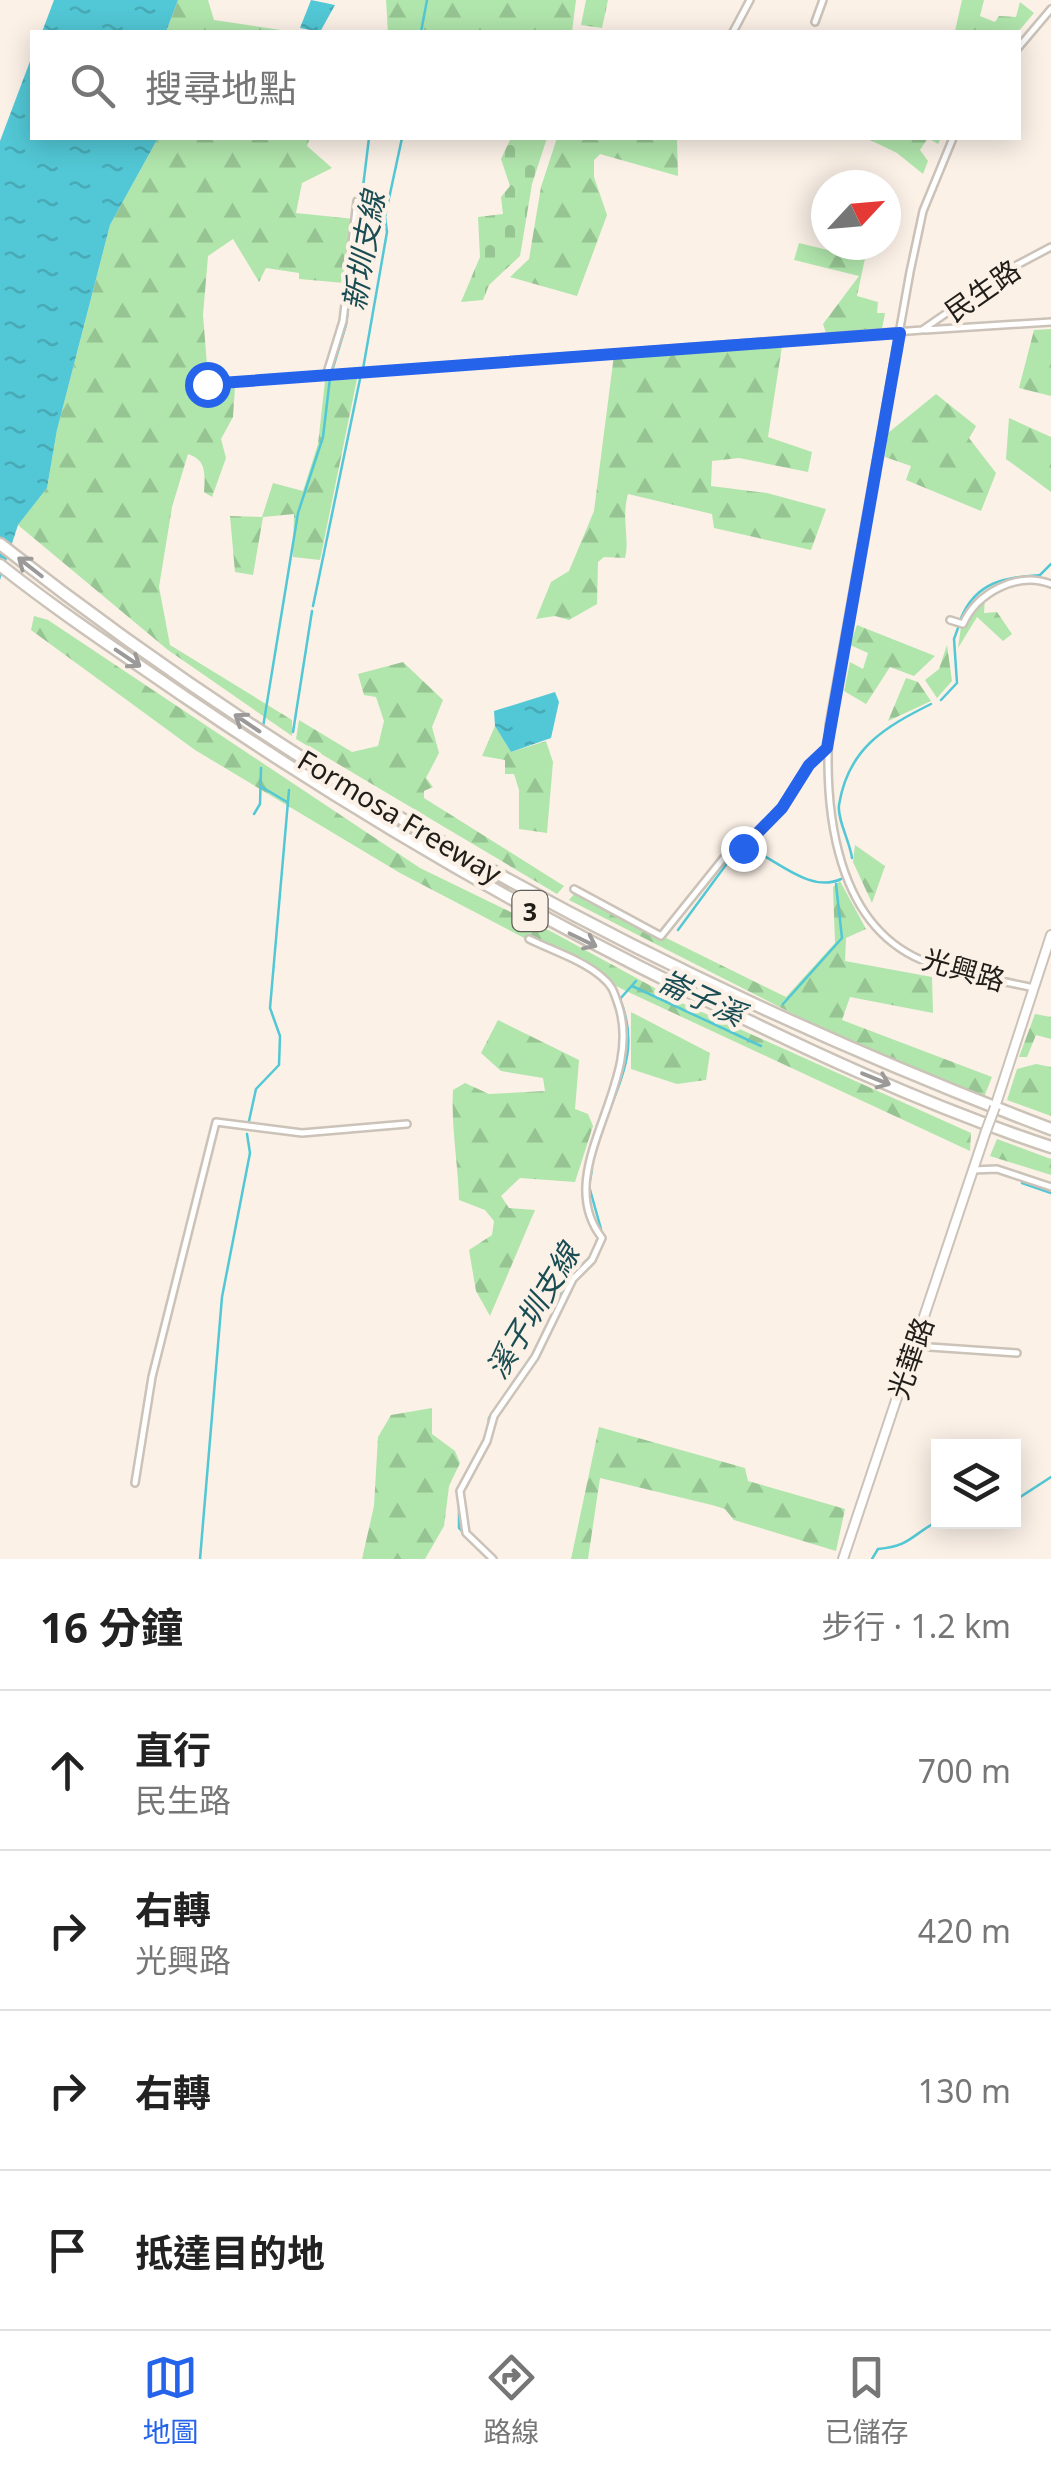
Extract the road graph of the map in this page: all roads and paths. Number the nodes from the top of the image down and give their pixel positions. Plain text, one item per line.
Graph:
1 (750, 0) edge
2 (823, 0) edge
3 (1051, 9) edge
4 (815, 22) dead end
5 (734, 30) edge
6 (1021, 44) edge
7 (952, 140) edge
8 (357, 201) dead end
9 (1051, 247) edge
10 (1051, 322) edge
11 (922, 330) junction
12 (900, 333) junction
13 (326, 376) junction
14 (198, 390) dead end
15 (0, 544) edge
16 (0, 565) edge
17 (1051, 584) edge
18 (950, 620) dead end
19 (827, 748) junction
20 (574, 889) dead end
21 (1051, 935) edge
22 (528, 939) dead end
23 (1036, 988) junction
24 (407, 1124) dead end
25 (1051, 1129) edge
26 (1051, 1147) edge
27 (973, 1170) junction
28 (1051, 1186) edge
29 (914, 1346) junction
30 (1017, 1353) dead end
31 (136, 1483) dead end
32 (493, 1559) edge
33 (842, 1559) edge

1 - 5 street
2 - 4 street
3 - 6 street
7 - 12 street, 光興路
8 - 13 street
9 - 11 street, 民生路
10 - 11 street
11 - 12 street, 民生路
12 - 13 street, 民生路
12 - 19 street, 光興路
13 - 14 street, 民生路
25 -> 15 highway, Formosa Freeway / 3
16 -> 26 highway, Formosa Freeway / 3
17 - 18 street
19 - 20 street
19 - 23 street, 光興路
21 - 23 street
22 - 32 street
23 - 27 street, 光華路, bridge
24 - 31 street
27 - 28 street
27 - 29 street, 光華路
29 - 30 street
29 - 33 street, 光華路

